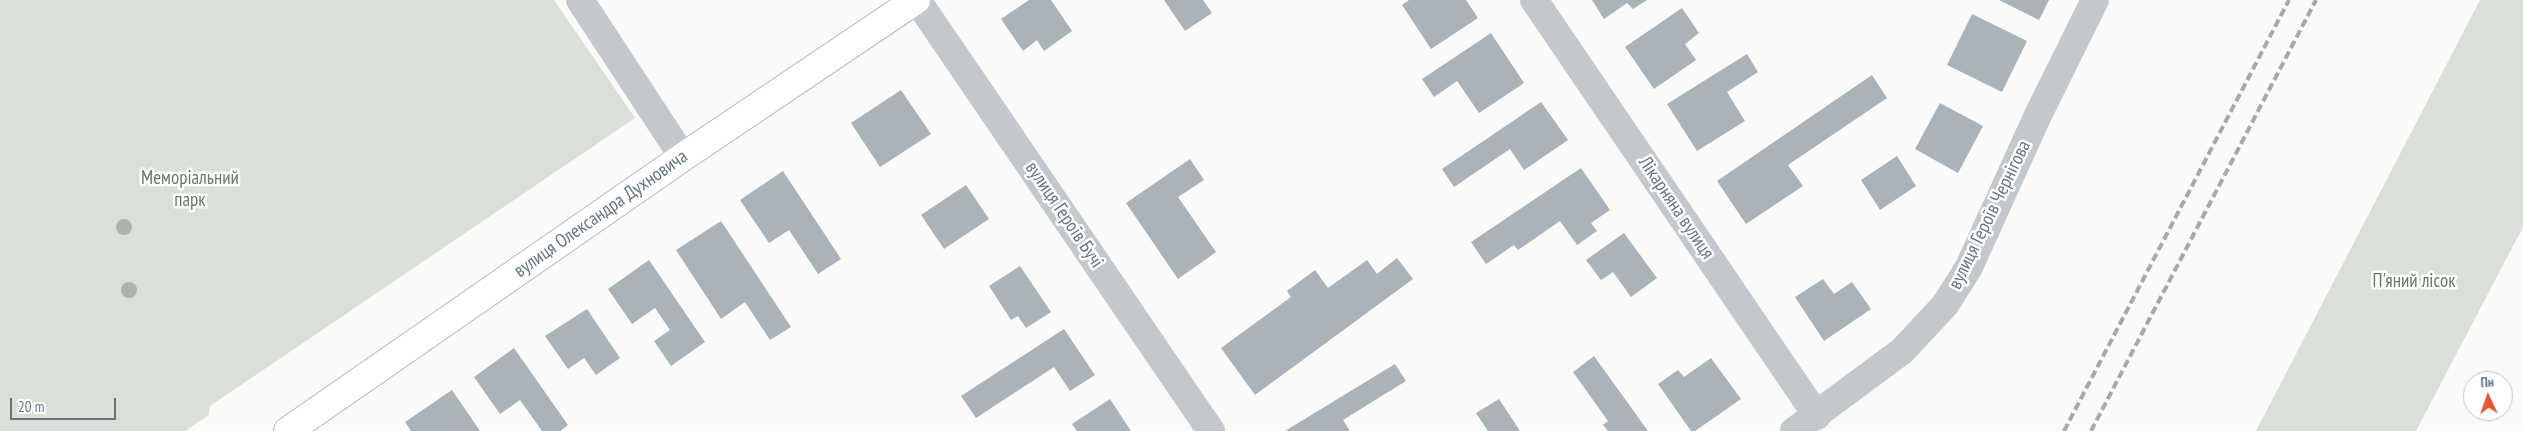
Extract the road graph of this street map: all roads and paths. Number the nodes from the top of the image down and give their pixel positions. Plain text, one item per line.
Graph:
1 (580, 0) edge
2 (916, 0) edge
3 (1534, 0) edge
4 (2095, 0) edge
5 (682, 157) junction
6 (1817, 416) junction
7 (288, 431) edge
8 (1210, 431) edge
9 (1794, 431) edge

1 - 5 street
2 - 5 main road, вулиця Олександра Духновича
2 - 8 street, вулиця Героїв Бучі
3 - 6 street, Лікарняна вулиця
4 - 6 street, вулиця Героїв Чернігова
5 - 7 main road, вулиця Олександра Духновича
6 - 9 street, вулиця Героїв Чернігова

